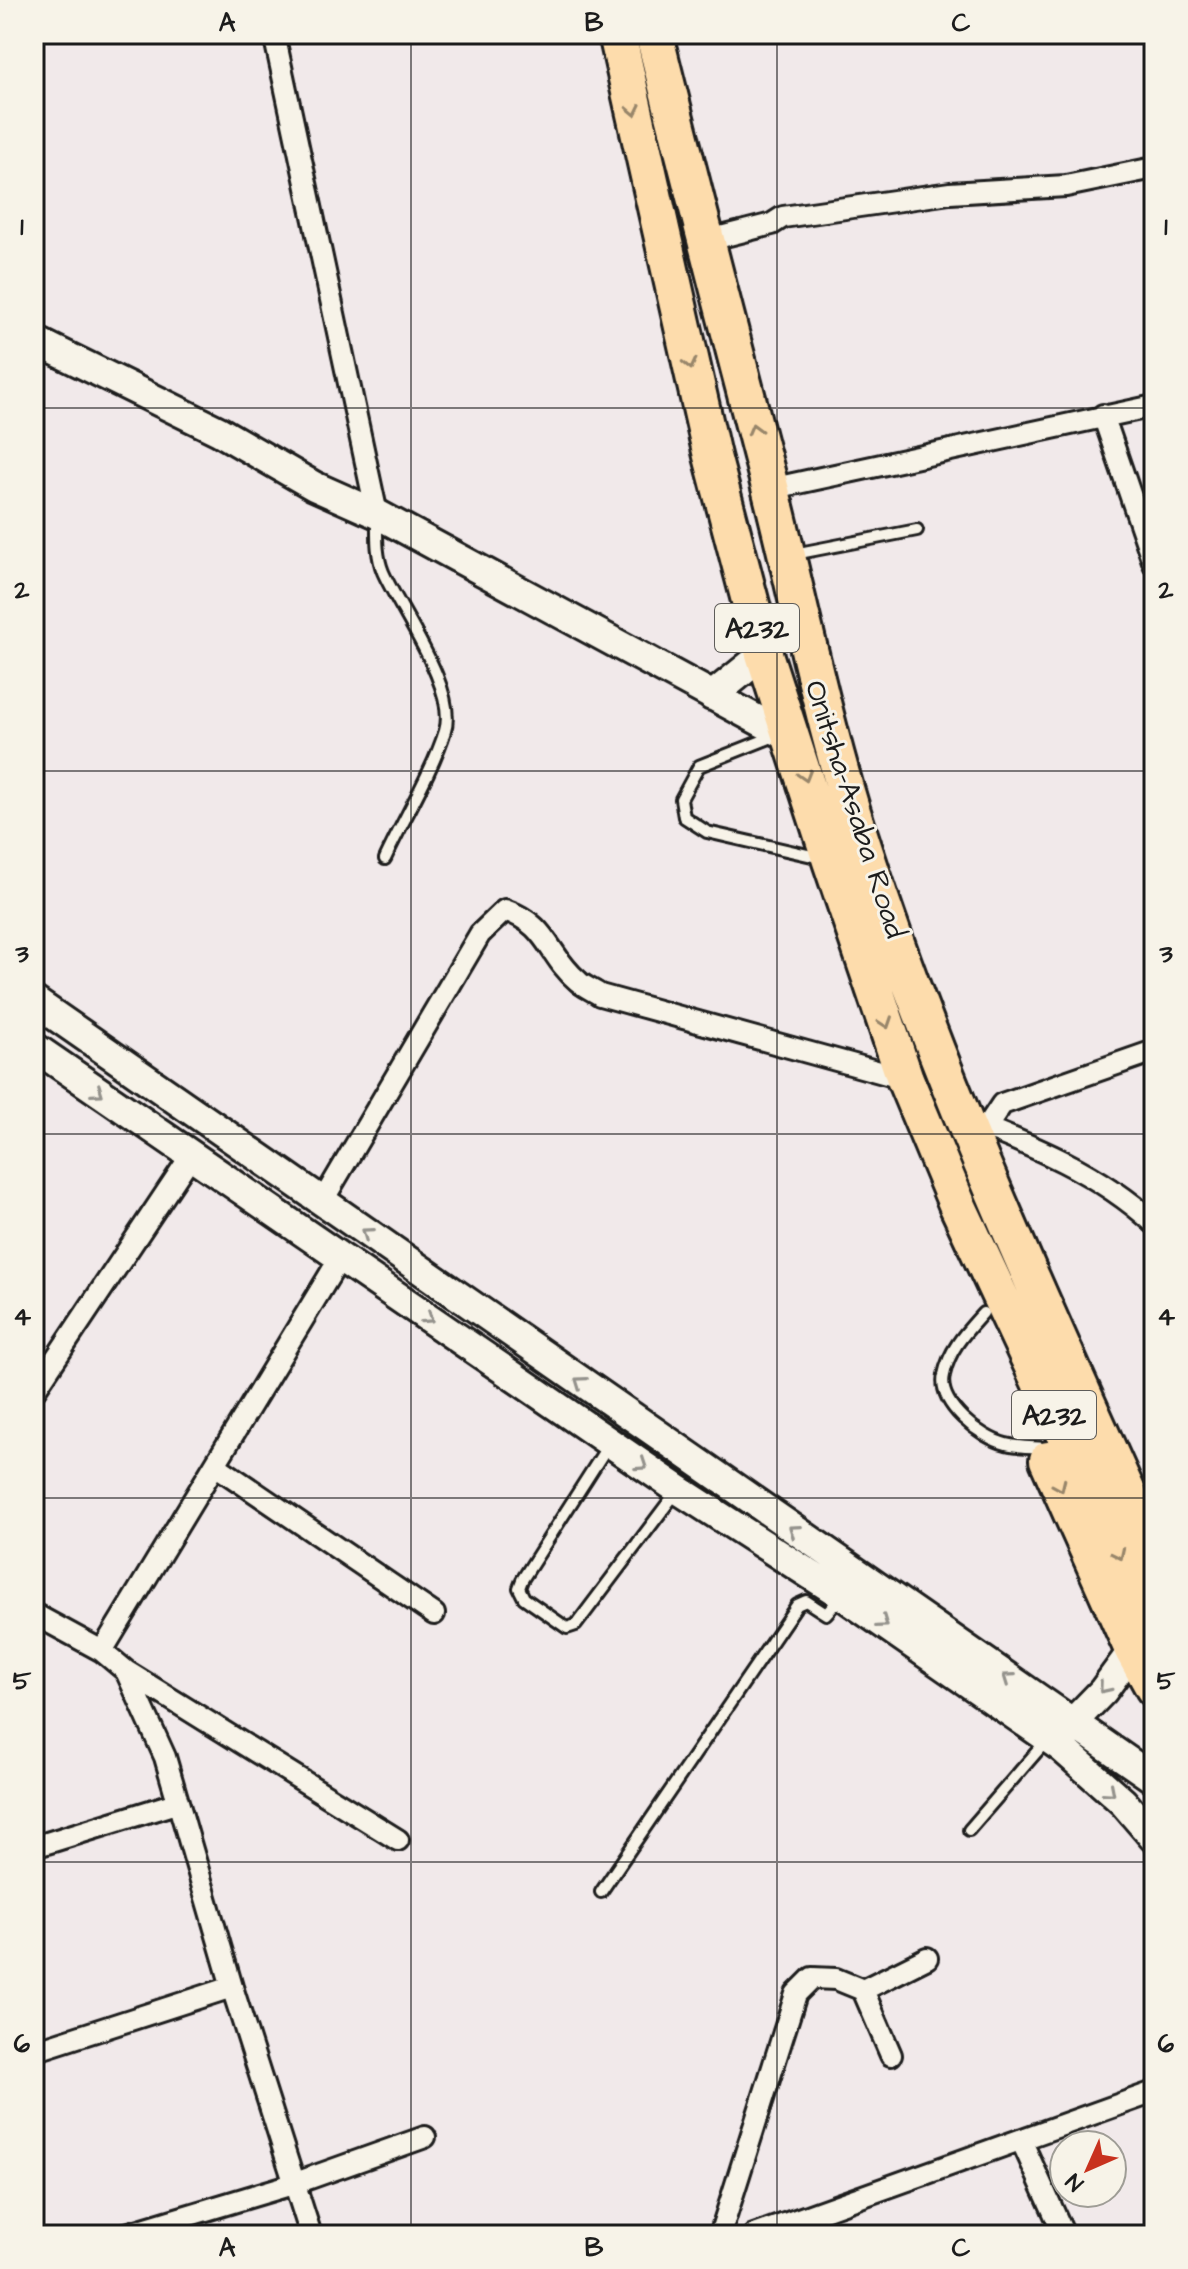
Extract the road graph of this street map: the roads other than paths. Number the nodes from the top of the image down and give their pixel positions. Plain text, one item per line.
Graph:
1 (274, 34) edge
2 (617, 34) edge
3 (654, 34) edge
4 (1154, 168) edge
5 (705, 241) junction
6 (718, 295) junction
7 (678, 311) junction
8 (34, 340) edge
9 (1154, 406) edge
10 (1103, 415) junction
11 (770, 489) junction
12 (377, 514) junction
13 (917, 530) dead end
14 (786, 556) junction
15 (1154, 564) edge
16 (764, 654) junction
17 (712, 696) junction
18 (788, 736) junction
19 (385, 859) dead end
20 (831, 861) junction
21 (34, 1001) edge
22 (34, 1047) edge
23 (1154, 1051) edge
24 (905, 1079) junction
25 (974, 1122) junction
26 (190, 1157) junction
27 (984, 1171) junction
28 (322, 1202) junction
29 (957, 1204) junction
30 (1154, 1223) edge
31 (340, 1258) junction
32 (983, 1313) junction
33 (41, 1367) edge
34 (34, 1391) edge
35 (610, 1443) junction
36 (1043, 1448) junction
37 (215, 1465) junction
38 (679, 1490) junction
39 (1154, 1492) edge
40 (1154, 1552) edge
41 (842, 1595) junction
42 (34, 1614) edge
43 (434, 1614) dead end
44 (1144, 1638) edge
45 (102, 1651) junction
46 (126, 1671) junction
47 (1154, 1688) edge
48 (1072, 1723) junction
49 (1048, 1739) junction
50 (1154, 1779) edge
51 (176, 1803) junction
52 (969, 1830) dead end
53 (1154, 1838) edge
54 (398, 1840) dead end
55 (34, 1847) edge
56 (601, 1892) dead end
57 (927, 1958) dead end
58 (232, 1987) junction
59 (863, 1990) junction
60 (34, 2051) edge
61 (891, 2055) dead end
62 (1154, 2092) edge
63 (425, 2137) dead end
64 (1022, 2142) junction
65 (293, 2184) junction
66 (123, 2235) edge
67 (311, 2235) edge
68 (720, 2235) edge
69 (754, 2235) edge
70 (1064, 2235) edge

1 - 12 street
2 -> 7 highway, A232
3 - 5 highway, Onitsha-Asaba Road / A232
4 - 5 street
5 - 6 highway, Onitsha-Asaba Road / A232
6 - 7 highway
11 -> 6 highway, Onitsha-Asaba Road / A232
7 -> 16 highway, A232
8 - 12 main road
9 - 10 street
10 - 11 street
10 - 15 street
11 - 14 highway, Onitsha-Asaba Road / A232
12 - 17 main road
12 - 19 lane
13 - 14 lane
14 - 25 highway, Onitsha-Asaba Road / A232
16 - 17 main road
16 - 18 highway, A232
17 - 18 main road
18 -> 20 highway, A232
18 - 20 lane
20 -> 24 highway, A232
21 - 28 main road
22 -> 26 main road
23 - 25 street
24 - 28 street
24 - 29 highway, A232
25 - 27 highway, Onitsha-Asaba Road / A232
25 - 30 street
26 - 31 main road
26 - 33 street
27 - 39 highway
27 - 40 highway, Onitsha-Asaba Road / A232
48 -> 28 main road
29 - 32 highway
29 -> 44 highway, A232
31 -> 35 main road
31 - 37 street
32 - 36 highway
32 - 36 lane
33 - 34 street
35 -> 38 main road
35 - 38 lane
36 -> 44 highway
37 - 43 street
37 - 45 street
38 - 41 main road
41 -> 49 main road
41 - 56 lane
42 - 45 street
44 - 47 highway
44 -> 48 main road
45 - 46 street
46 - 51 street
46 - 54 street
48 - 50 main road
49 - 52 lane
49 -> 53 main road
51 - 55 street
51 - 58 street
57 - 59 street
58 - 60 street
58 - 65 street
59 - 61 street
59 - 68 street
62 - 64 street
63 - 65 street
64 - 69 street
64 - 70 street
65 - 66 street
65 - 67 street

